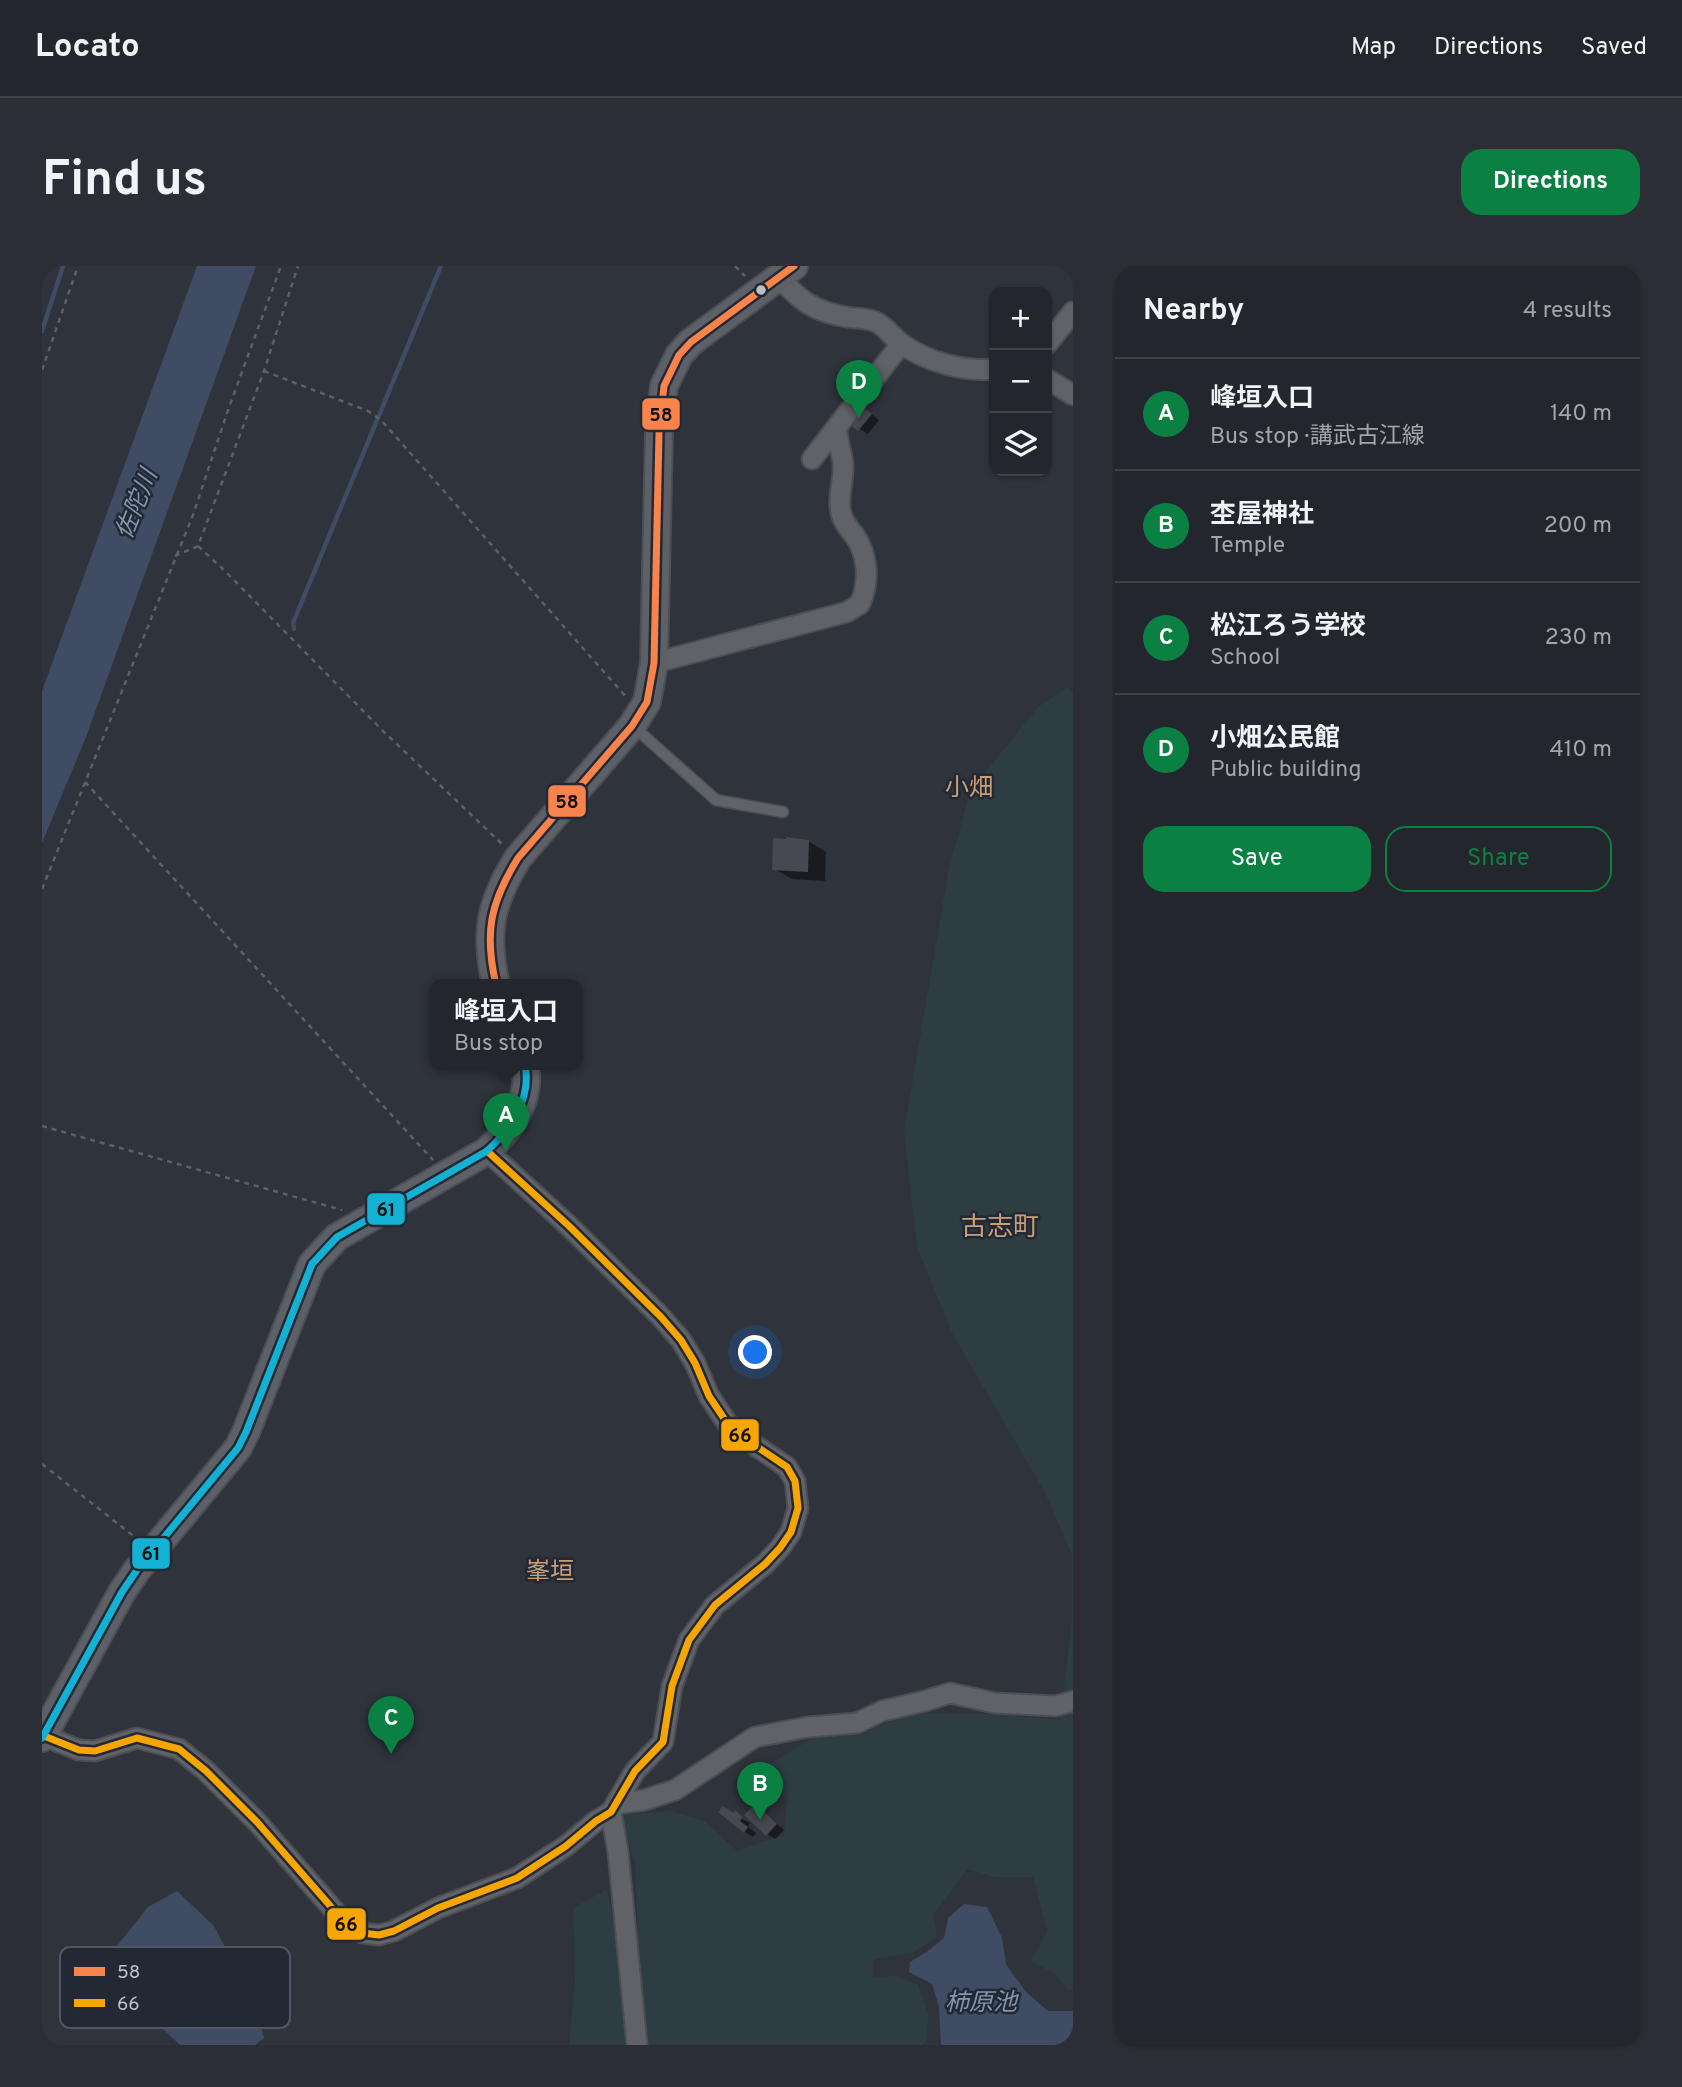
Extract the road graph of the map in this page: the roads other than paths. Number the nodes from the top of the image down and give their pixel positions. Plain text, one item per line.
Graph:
1 (787, 272) edge
2 (1073, 312) edge
3 (1052, 338) edge
4 (901, 344) junction
5 (989, 369) edge
6 (1052, 382) edge
7 (1073, 395) edge
8 (837, 427) junction
9 (812, 458) dead end
10 (654, 663) junction
11 (637, 720) junction
12 (783, 812) dead end
13 (495, 979) edge
14 (525, 1070) edge
15 (487, 1152) junction
16 (1073, 1701) edge
17 (43, 1737) edge
18 (613, 1808) junction
19 (637, 2045) edge

1 - 4 street
1 - 10 main road
2 - 3 street
4 - 5 street
4 - 8 street
6 - 7 street
8 - 9 street
8 - 10 street
10 - 11 main road
11 - 12 lane
11 - 13 main road
14 - 15 main road
15 - 17 main road
15 - 18 street
16 - 18 street
17 - 18 street
18 - 19 street

